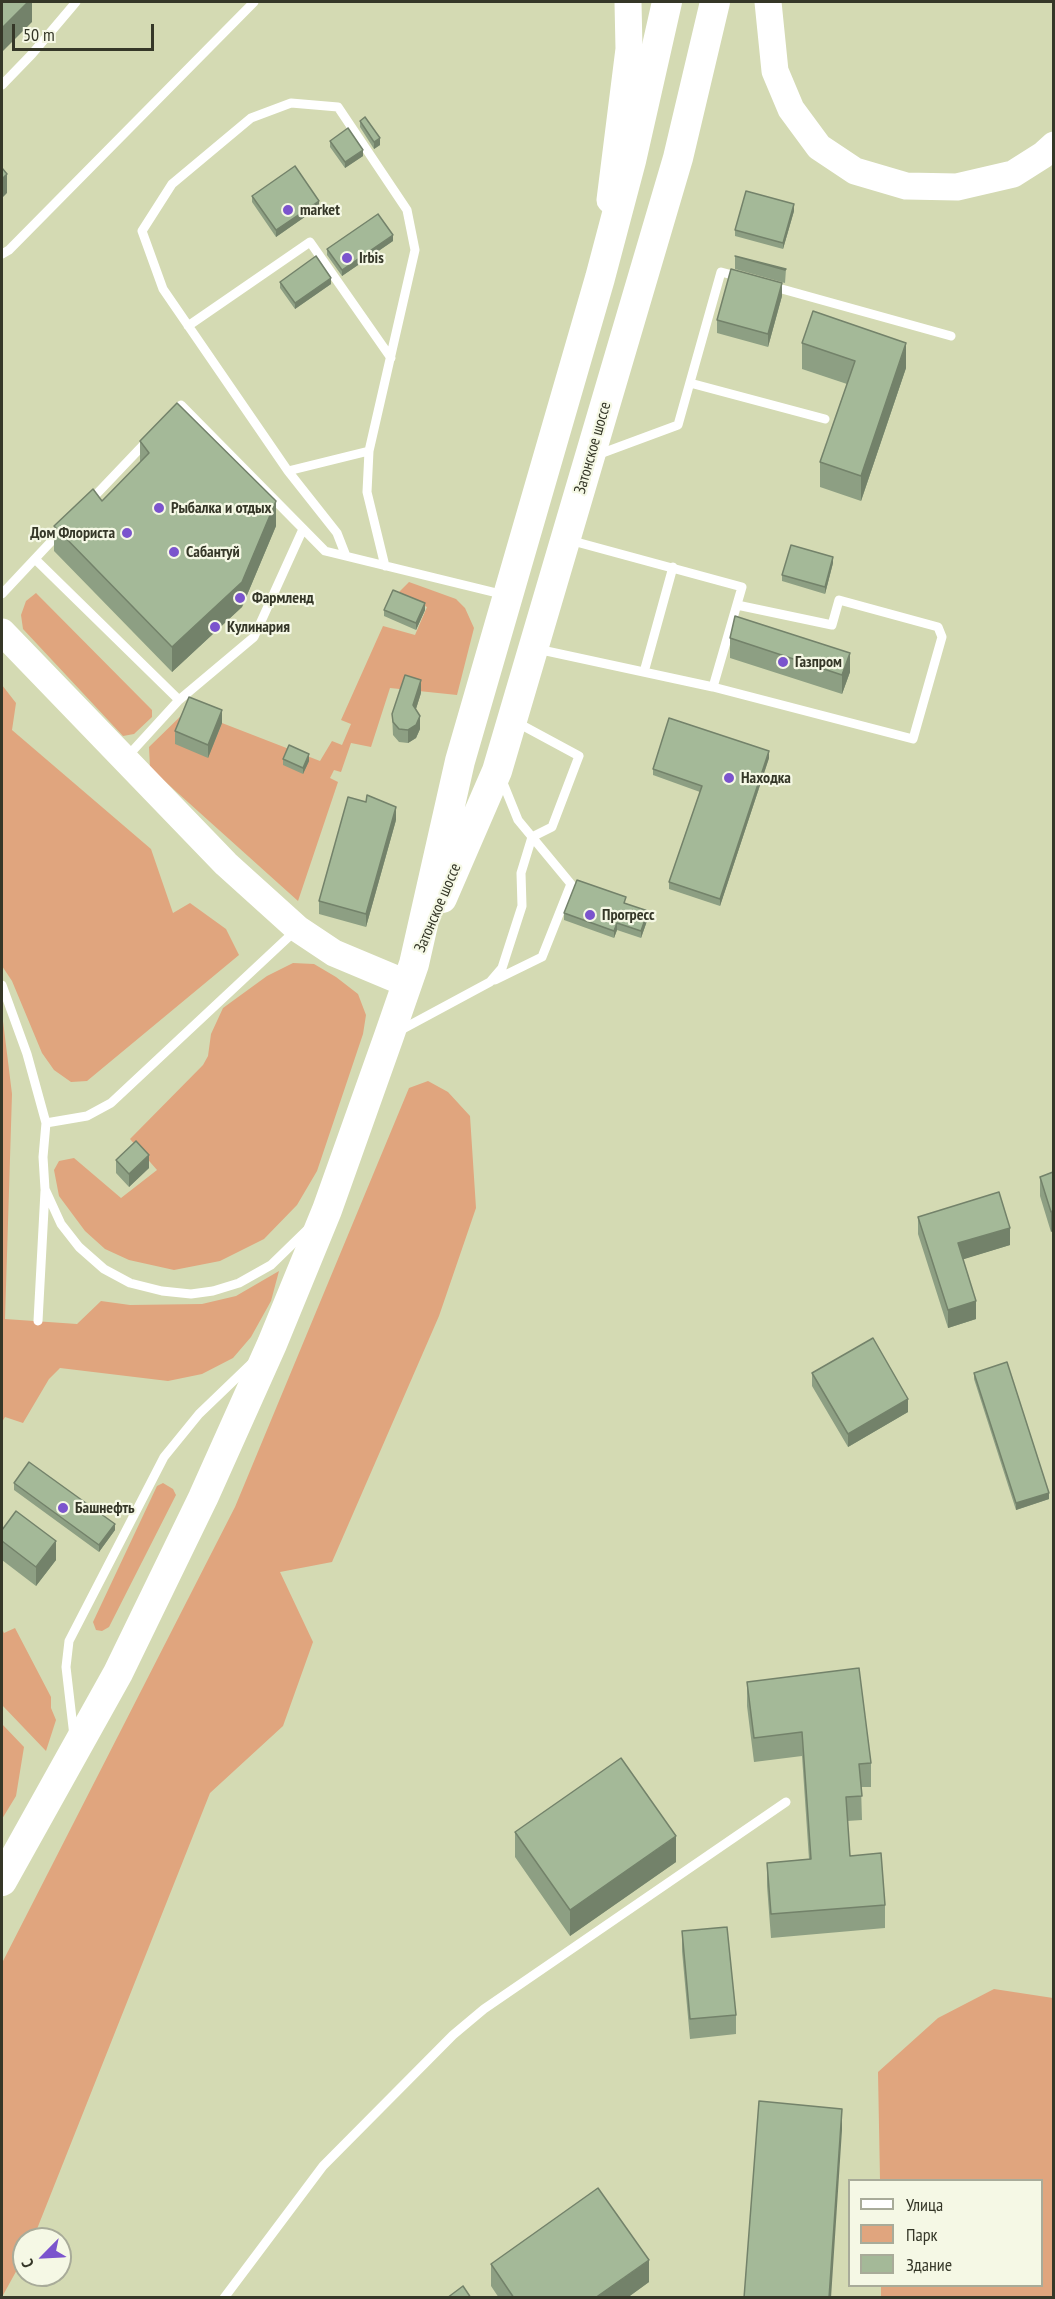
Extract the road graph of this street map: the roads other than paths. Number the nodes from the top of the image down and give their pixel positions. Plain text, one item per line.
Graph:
1 (76, 2) edge
2 (254, 2) edge
3 (628, 2) edge
4 (657, 2) edge
5 (667, 2) edge
6 (715, 2) edge
7 (768, 2) edge
8 (655, 59) junction
9 (2, 85) edge
10 (1053, 144) edge
11 (2, 254) edge
12 (600, 278) junction
13 (188, 326) junction
14 (951, 336) dead end
15 (391, 358) junction
16 (690, 383) junction
17 (825, 419) dead end
18 (165, 422) edge
19 (157, 431) edge
20 (369, 451) junction
21 (591, 457) junction
22 (288, 471) junction
23 (84, 508) edge
24 (68, 525) edge
25 (303, 529) junction
26 (567, 539) junction
27 (346, 556) junction
28 (35, 559) junction
29 (385, 566) junction
30 (673, 567) junction
31 (2, 594) edge
32 (507, 595) junction
33 (737, 605) junction
34 (2, 632) edge
35 (534, 648) junction
36 (644, 672) junction
37 (713, 687) junction
38 (179, 700) junction
39 (513, 720) junction
40 (124, 760) junction
41 (497, 771) junction
42 (532, 837) junction
43 (298, 929) junction
44 (411, 974) junction
45 (490, 982) junction
46 (2, 985) edge
47 (389, 1036) junction
48 (46, 1123) junction
49 (45, 1189) junction
50 (327, 1210) junction
51 (38, 1321) dead end
52 (272, 1344) junction
53 (75, 1751) junction
54 (786, 1802) dead end
55 (2, 1881) edge
56 (224, 2298) edge

1 - 9 lane
2 - 11 lane
3 - 12 main road
4 - 8 main road
5 - 8 main road, Затонское шоссе
6 - 21 main road, Затонское шоссе
7 - 10 main road
8 - 12 main road, Затонское шоссе
12 - 32 main road, Затонское шоссе
13 - 15 lane
13 - 15 lane
13 - 22 lane
14 - 16 lane
15 - 20 lane
16 - 17 lane
16 - 21 lane
18 - 25 lane
19 - 23 lane
20 - 22 lane
20 - 29 lane
21 - 26 main road, Затонское шоссе
22 - 27 lane
24 - 28 lane
25 - 27 lane
25 - 38 lane
26 - 30 lane
26 - 35 main road, Затонское шоссе
27 - 29 lane
28 - 31 lane
28 - 38 lane
29 - 32 lane
30 - 33 lane
30 - 36 lane
32 - 44 main road, Затонское шоссе
33 - 37 lane
33 - 37 lane
34 - 40 main road
35 - 36 lane
35 - 39 main road, Затонское шоссе
36 - 37 lane
38 - 40 lane
39 - 41 main road, Затонское шоссе
39 - 42 lane
40 - 43 main road
41 - 42 lane
41 - 44 main road, Затонское шоссе
42 - 45 lane
42 - 45 lane
43 - 44 main road
43 - 48 lane
44 - 47 main road
45 - 47 lane
46 - 48 lane
47 - 50 main road
48 - 49 lane
49 - 50 lane
49 - 51 lane
50 - 52 main road
52 - 53 main road
52 - 53 lane
53 - 55 main road
54 - 56 lane

